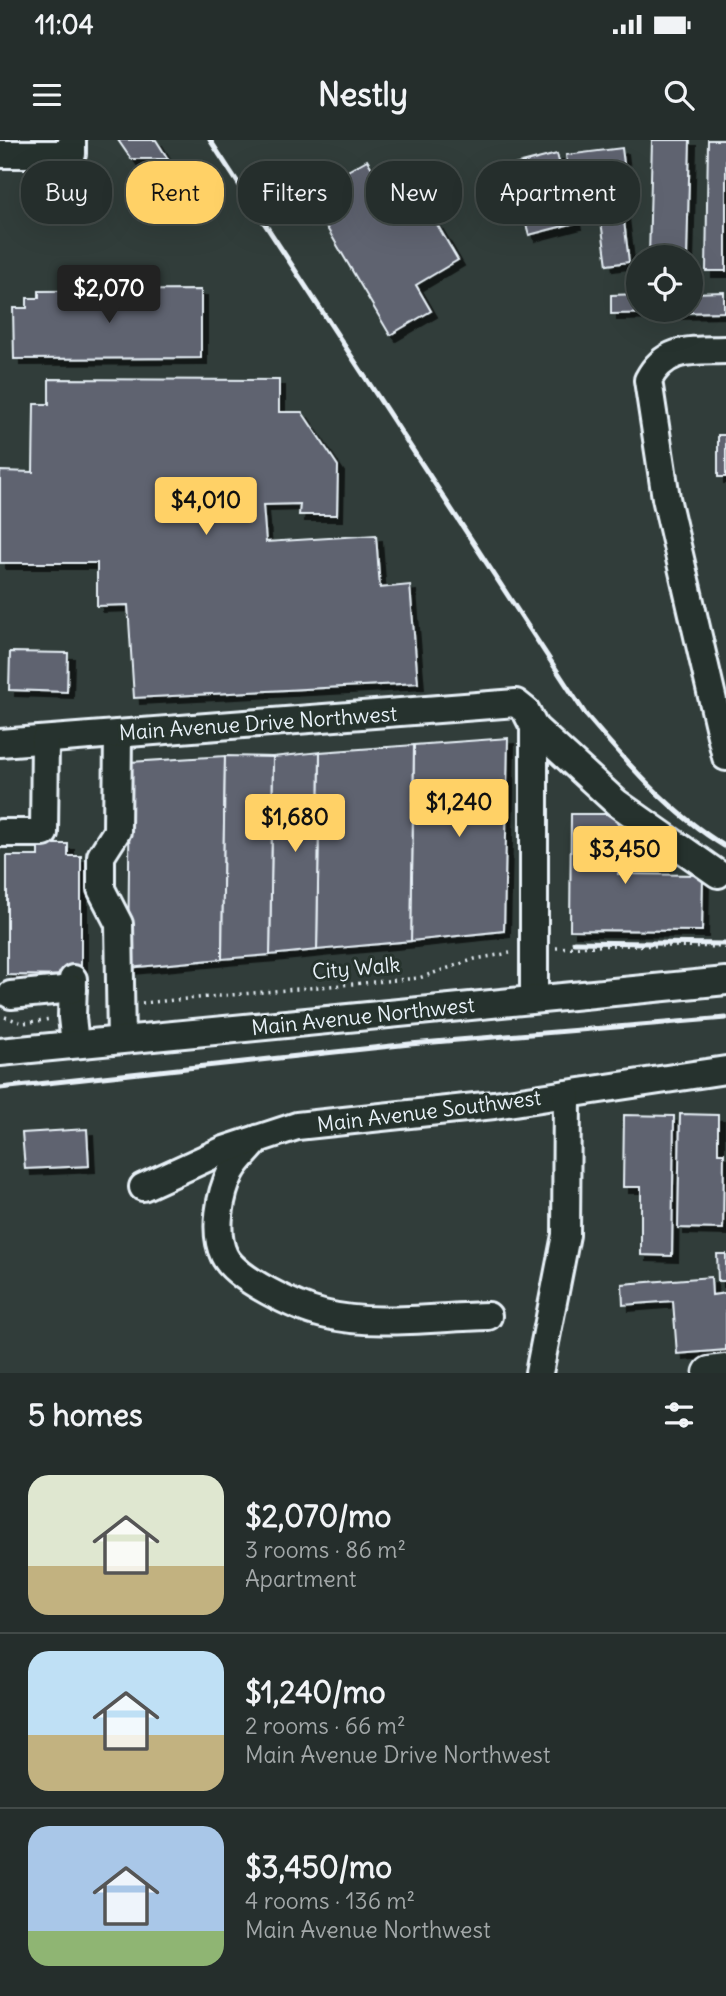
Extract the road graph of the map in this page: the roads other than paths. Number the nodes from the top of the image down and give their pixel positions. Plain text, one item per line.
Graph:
1 (72, 140) edge
2 (0, 154) edge
3 (726, 350) edge
4 (534, 727) junction
5 (117, 734) junction
6 (45, 740) junction
7 (0, 743) edge
8 (726, 757) edge
9 (0, 833) edge
10 (719, 874) dead end
11 (726, 981) edge
12 (534, 999) junction
13 (6, 1002) edge
14 (121, 1040) junction
15 (75, 1044) junction
16 (0, 1052) edge
17 (726, 1070) edge
18 (567, 1094) junction
19 (260, 1138) junction
20 (143, 1187) dead end
21 (488, 1316) dead end
22 (726, 1371) edge
23 (539, 1373) edge
24 (710, 1373) edge

1 - 2 street
3 - 8 street
4 - 5 street, Main Avenue Drive Northwest
4 - 10 street
4 - 12 street
5 - 6 street, Main Avenue Drive Northwest
5 - 14 street
6 - 7 street, Main Avenue Drive Northwest
6 - 9 street
11 - 12 street, Main Avenue Northwest
12 - 14 street, Main Avenue Northwest
13 - 15 street
14 - 15 street, Main Avenue Northwest
15 - 16 street, Main Avenue Northwest
17 - 18 street, Main Avenue Southwest
18 - 19 street, Main Avenue Southwest
18 - 23 street
19 - 20 street, Main Avenue Southwest
19 - 21 street
22 - 24 main road

